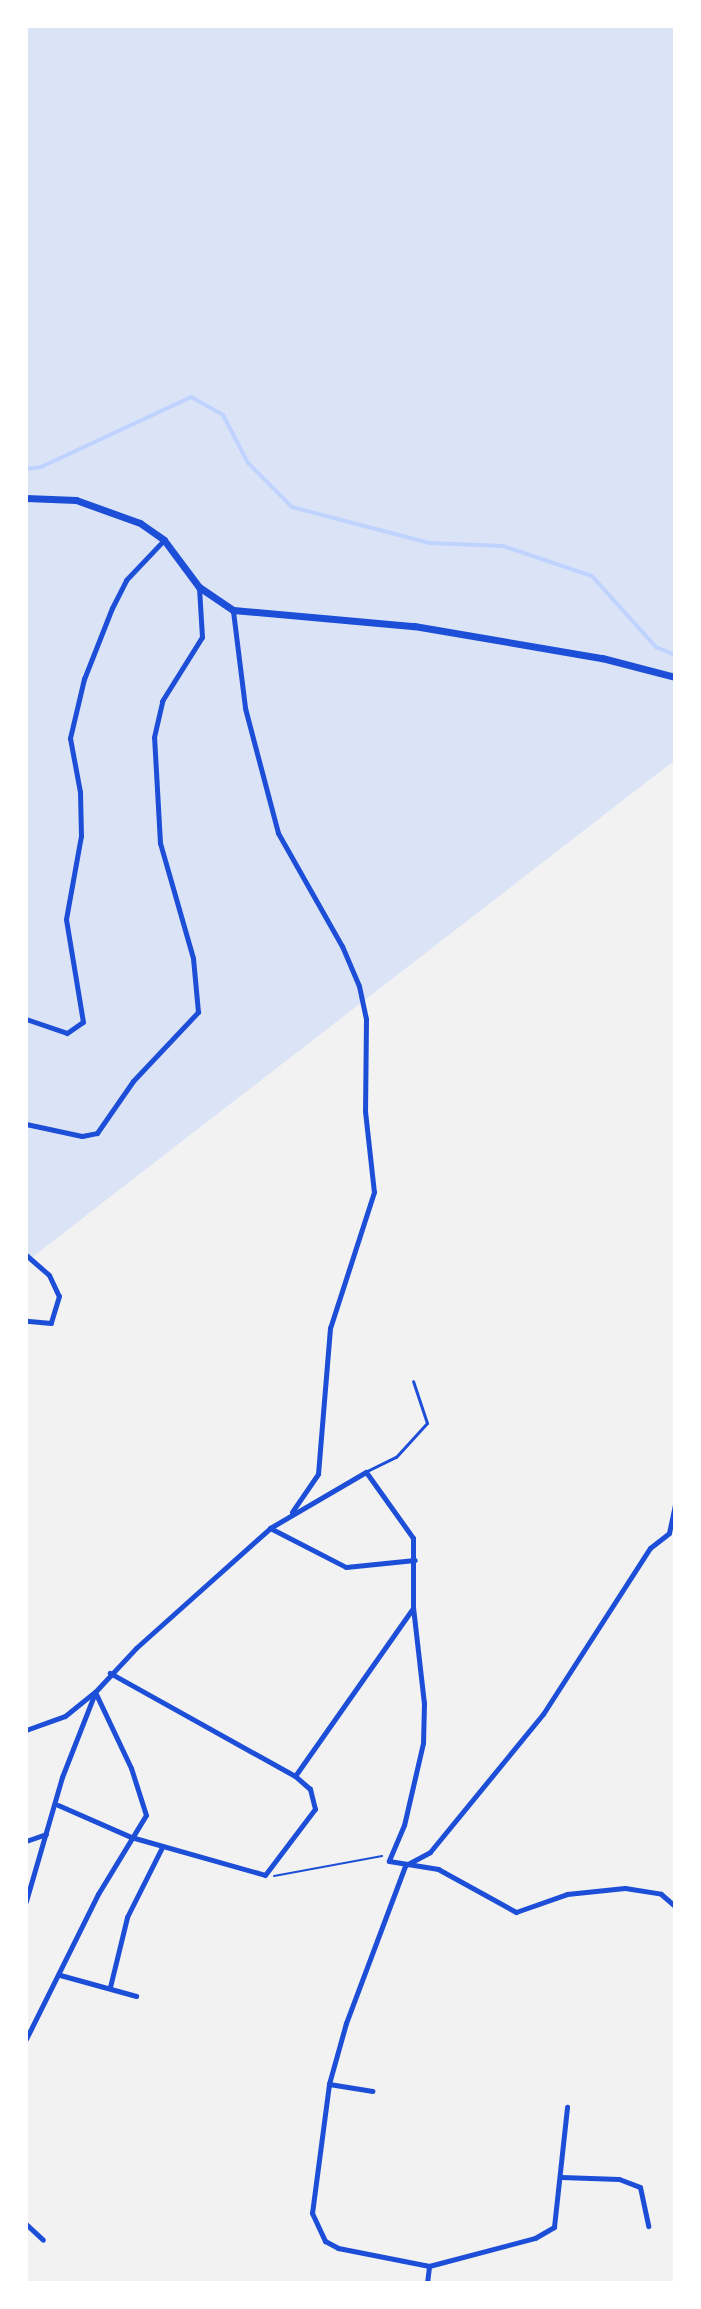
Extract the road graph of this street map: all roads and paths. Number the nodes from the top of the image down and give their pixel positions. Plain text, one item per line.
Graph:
1 (26, 498) edge
2 (164, 540) junction
3 (199, 587) junction
4 (233, 610) junction
5 (675, 677) edge
6 (26, 1019) edge
7 (26, 1124) edge
8 (26, 1255) edge
9 (26, 1321) edge
10 (413, 1381) dead end
11 (366, 1472) junction
12 (675, 1505) edge
13 (291, 1513) junction
14 (270, 1528) junction
15 (415, 1560) junction
16 (413, 1607) junction
17 (110, 1673) junction
18 (95, 1692) junction
19 (26, 1730) edge
20 (295, 1776) junction
21 (58, 1805) junction
22 (47, 1834) junction
23 (131, 1837) junction
24 (26, 1841) edge
25 (162, 1847) junction
26 (389, 1861) junction
27 (405, 1866) junction
28 (265, 1875) junction
29 (26, 1901) edge
30 (675, 1906) edge
31 (60, 1975) junction
32 (110, 1987) junction
33 (136, 1996) dead end
34 (26, 2039) edge
35 (329, 2084) junction
36 (372, 2091) dead end
37 (567, 2107) dead end
38 (561, 2177) junction
39 (26, 2224) edge
40 (648, 2226) dead end
41 (43, 2240) dead end
42 (429, 2266) junction
43 (427, 2283) edge

1 - 2 main road
2 - 3 main road
2 - 6 street
3 - 4 main road
3 - 7 street
4 - 5 main road
4 - 13 street
8 - 9 street
10 - 11 lane
11 - 13 street
11 - 15 street
12 - 27 street
13 - 14 street
14 - 15 street
14 - 17 street
15 - 16 street
16 - 20 street
16 - 26 street
17 - 18 street
17 - 20 street
18 - 19 street
18 - 21 street
18 - 23 street
20 - 28 street
21 - 22 street
21 - 23 street
22 - 24 street
22 - 29 street
23 - 25 street
23 - 31 street
25 - 28 street
25 - 32 street
26 - 27 street
26 - 28 path
27 - 30 street
27 - 35 street
31 - 32 street
31 - 34 street
32 - 33 street
35 - 36 street
35 - 42 street
37 - 38 street
38 - 40 street
38 - 42 street
39 - 41 street
42 - 43 street

